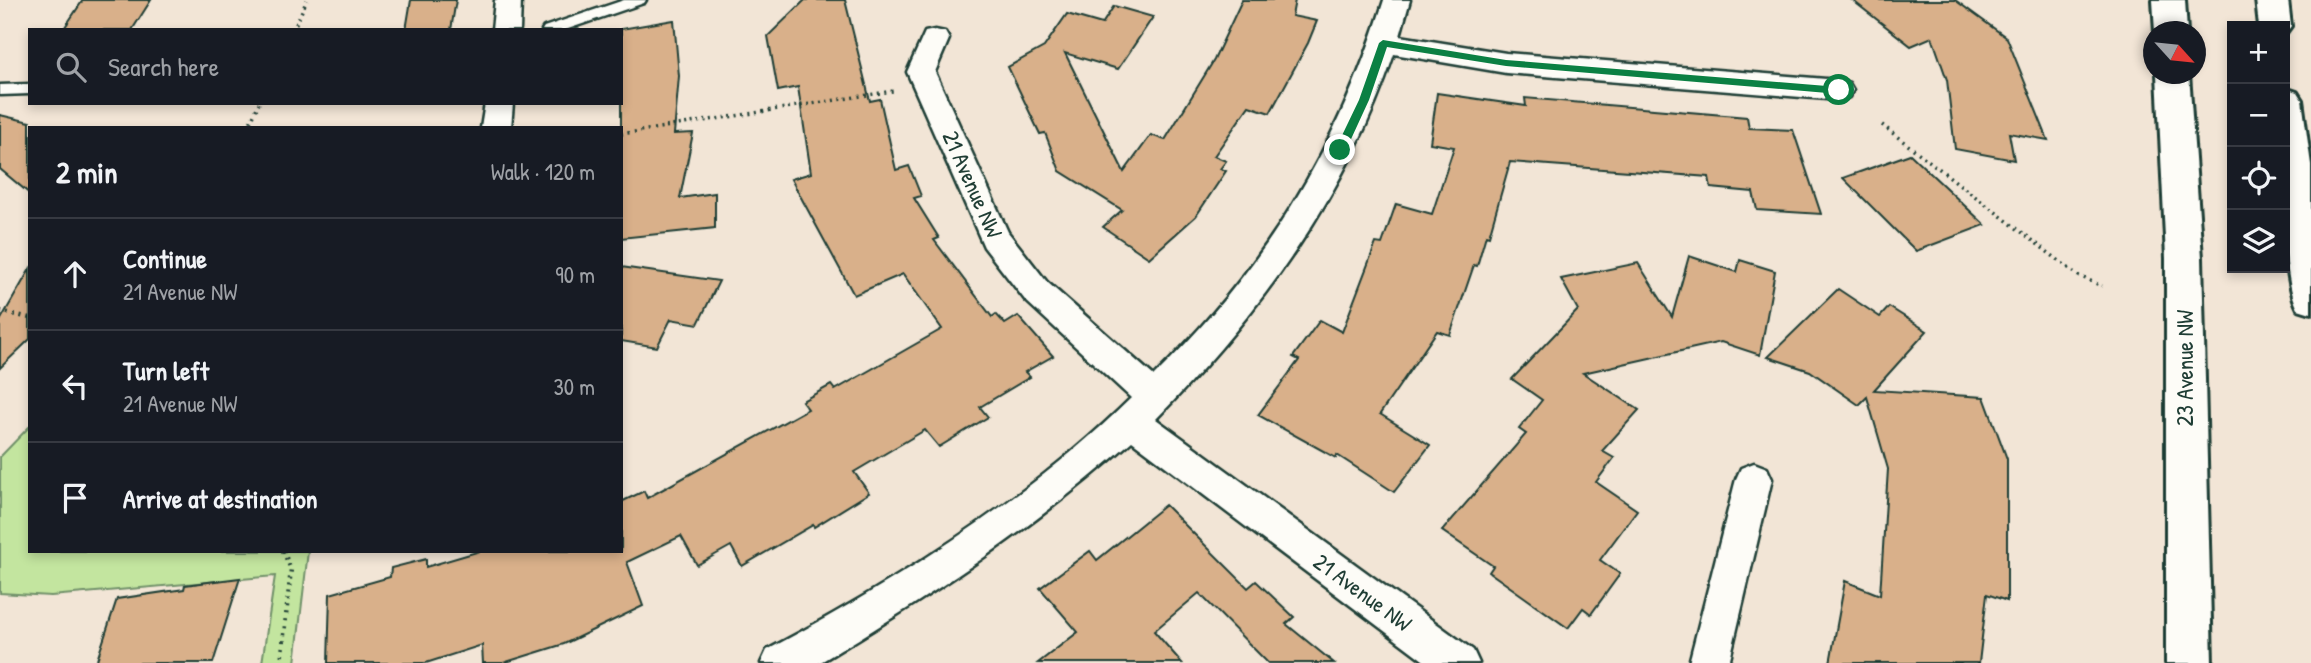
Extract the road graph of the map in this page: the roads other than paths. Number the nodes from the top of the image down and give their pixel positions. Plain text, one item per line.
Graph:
1 (508, 0) edge
2 (639, 0) edge
3 (1397, 0) edge
4 (2169, 0) edge
5 (2272, 0) edge
6 (2170, 21) edge
7 (2274, 21) edge
8 (506, 28) edge
9 (555, 28) edge
10 (935, 39) dead end
11 (1383, 43) junction
12 (2174, 84) edge
13 (28, 89) edge
14 (0, 90) edge
15 (1839, 90) dead end
16 (499, 105) edge
17 (496, 126) edge
18 (2290, 138) edge
19 (2311, 298) edge
20 (1143, 410) junction
21 (1754, 479) dead end
22 (781, 663) edge
23 (1459, 663) edge
24 (1709, 663) edge
25 (2189, 663) edge

1 - 8 street
2 - 9 lane
3 - 11 street
4 - 6 main road
5 - 7 main road
10 - 20 street, 21 Avenue NW
11 - 15 street
11 - 20 street
12 - 25 main road, 23 Avenue NW
13 - 14 lane
16 - 17 street
18 - 19 main road
20 - 22 street
20 - 23 street, 21 Avenue NW
21 - 24 street

